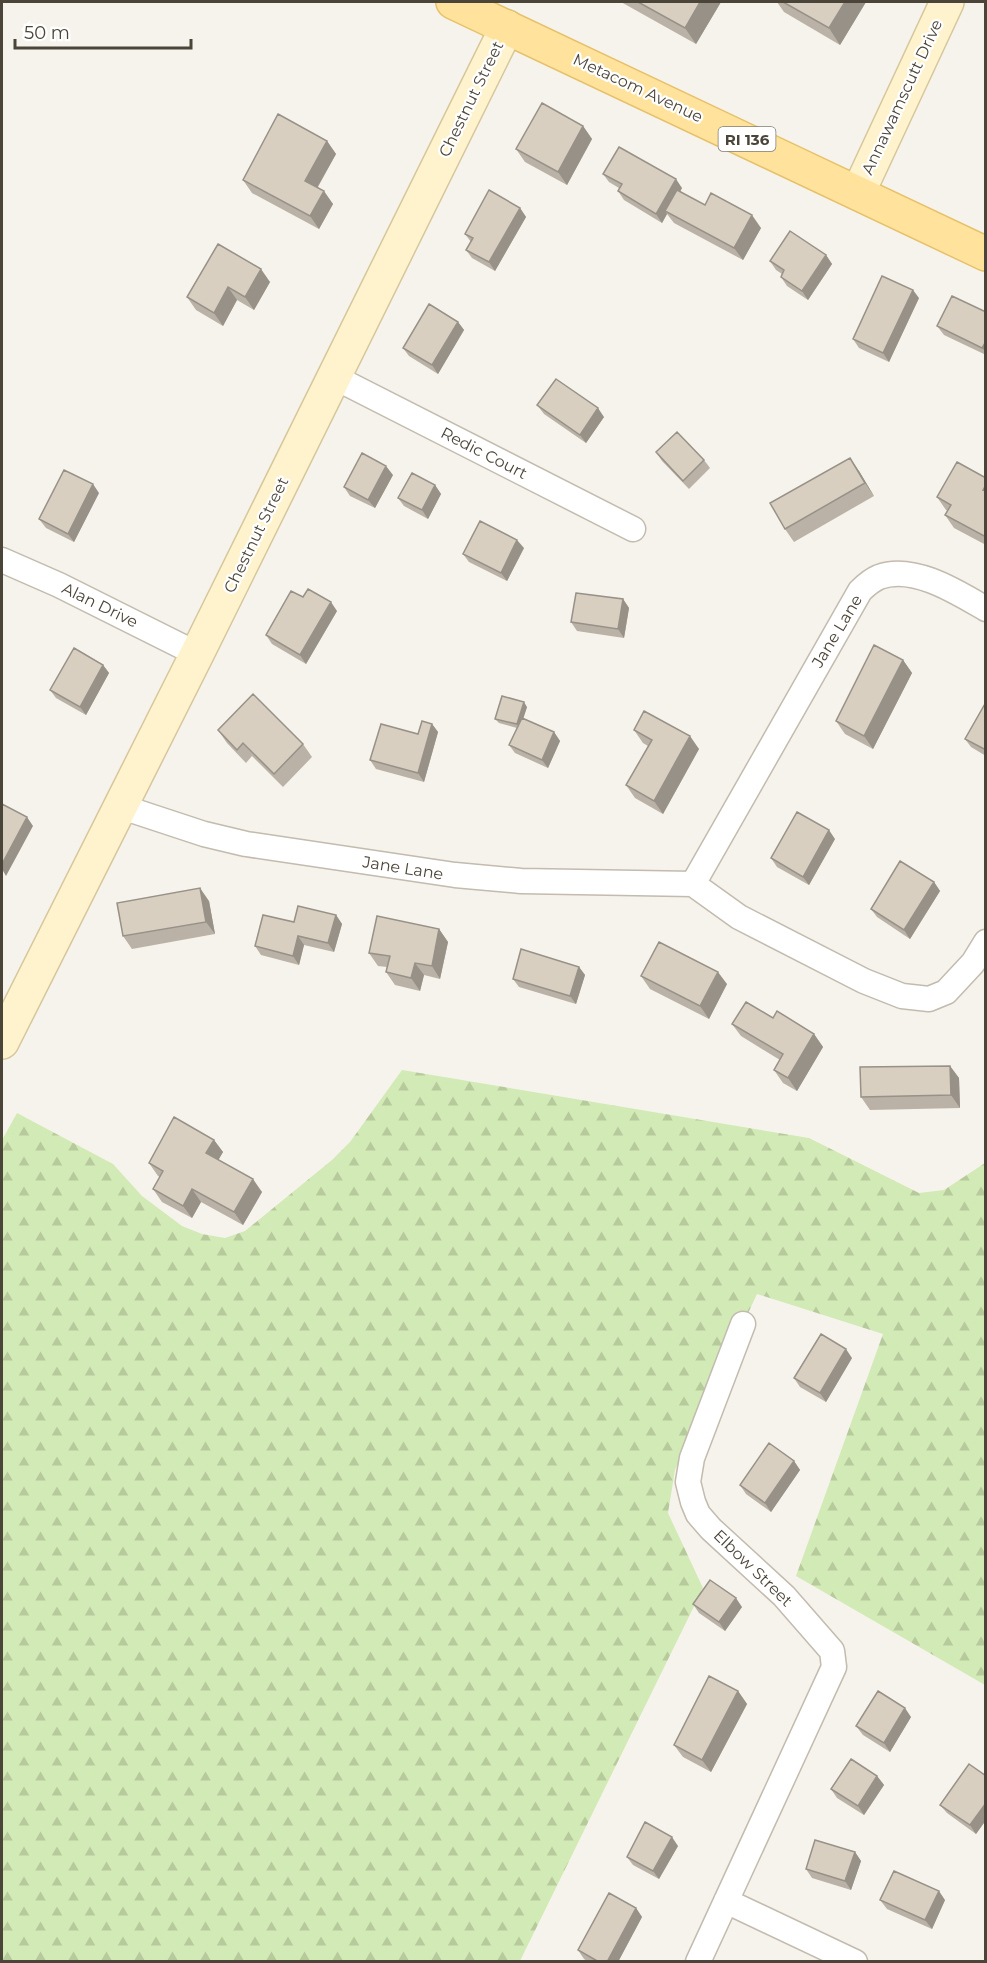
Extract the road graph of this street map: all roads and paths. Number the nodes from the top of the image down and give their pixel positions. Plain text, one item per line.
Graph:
1 (453, 2) edge
2 (947, 2) edge
3 (507, 27) junction
4 (858, 193) junction
5 (986, 254) edge
6 (334, 377) junction
7 (633, 529) dead end
8 (2, 560) edge
9 (986, 609) edge
10 (197, 654) junction
11 (119, 806) junction
12 (693, 884) junction
13 (986, 942) edge
14 (2, 1042) edge
15 (743, 1324) dead end
16 (726, 1901) junction
17 (698, 1962) edge
18 (855, 1962) edge

1 - 3 main road, Metacom Avenue / RI 136
2 - 4 street, Annawamscutt Drive
3 - 4 main road, Metacom Avenue / RI 136
3 - 6 street, Chestnut Street
4 - 5 main road, Metacom Avenue / RI 136
6 - 7 street, Redic Court
6 - 10 street, Chestnut Street
8 - 10 street, Alan Drive
9 - 12 street, Jane Lane
10 - 11 street, Chestnut Street
11 - 12 street, Jane Lane
11 - 14 street, Chestnut Street
12 - 13 street
15 - 16 street, Elbow Street
16 - 17 street, Elbow Street
16 - 18 street

